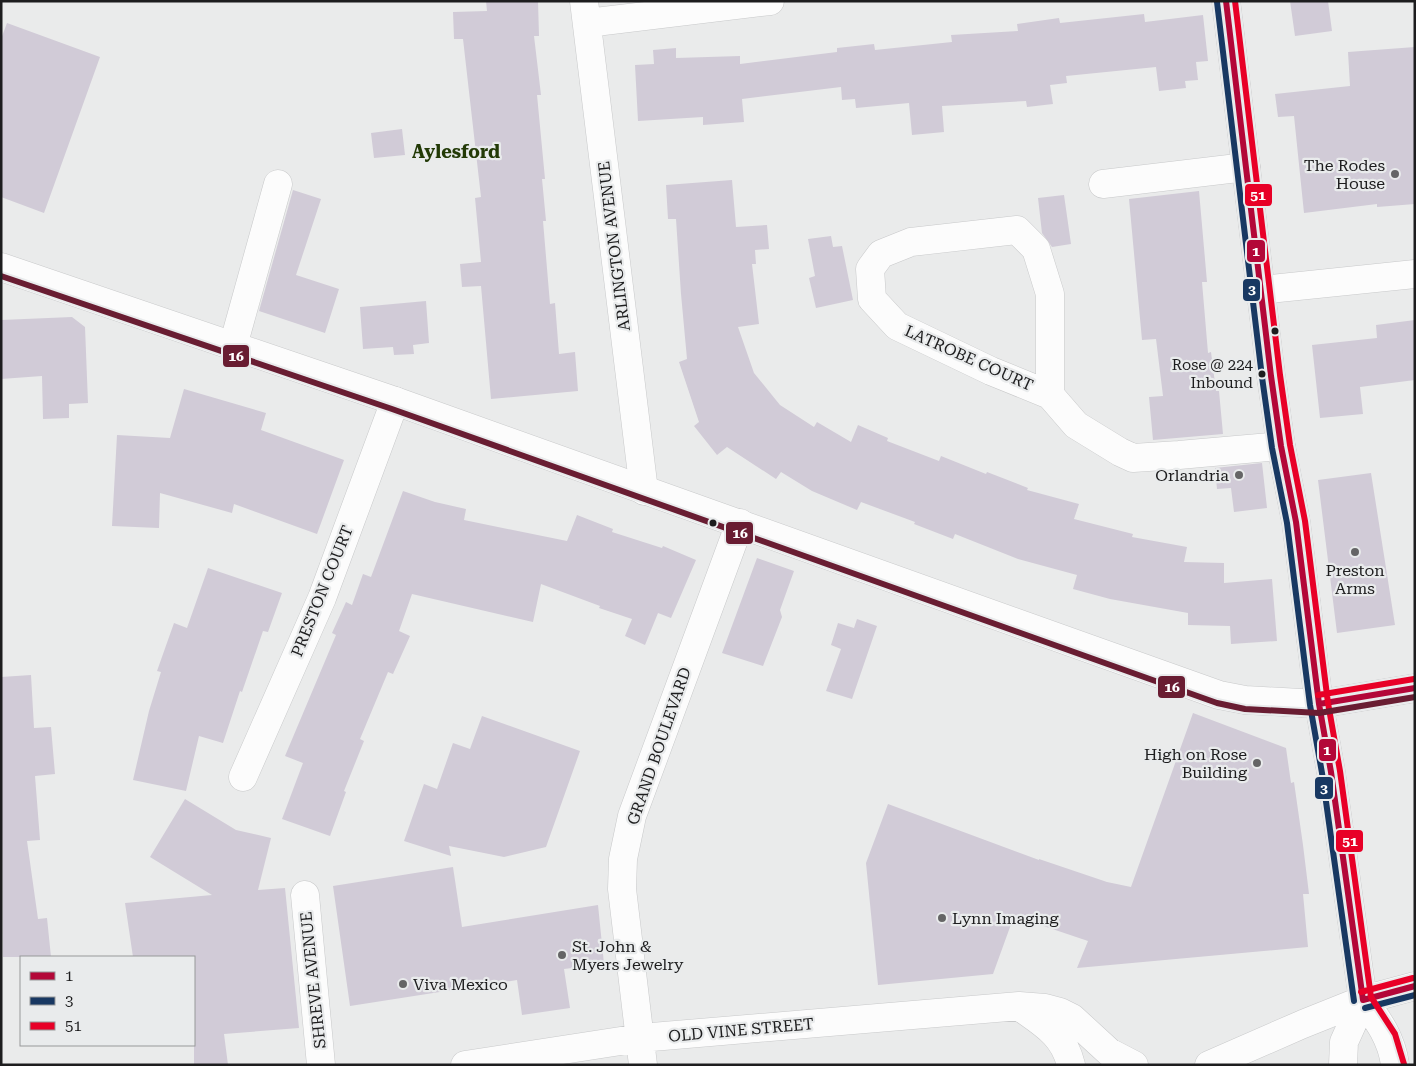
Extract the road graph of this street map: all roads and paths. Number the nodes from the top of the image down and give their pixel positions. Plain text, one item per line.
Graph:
1 (770, 1) edge
2 (1226, 1) edge
3 (586, 12) edge
4 (1246, 167) junction
5 (278, 184) dead end
6 (1103, 184) dead end
7 (1, 267) edge
8 (1415, 274) edge
9 (1260, 290) junction
10 (233, 346) junction
11 (1050, 395) junction
12 (395, 401) junction
13 (1281, 446) junction
14 (644, 490) junction
15 (740, 524) junction
16 (1415, 688) edge
17 (1319, 704) junction
18 (243, 778) dead end
19 (305, 895) dead end
20 (1415, 986) edge
21 (1363, 1000) junction
22 (1019, 1006) junction
23 (640, 1038) junction
24 (322, 1065) edge
25 (465, 1065) edge
26 (643, 1065) edge
27 (1071, 1065) edge
28 (1134, 1065) edge
29 (1209, 1065) edge
30 (1343, 1065) edge
31 (1395, 1065) edge

1 - 3 street
2 - 4 street
3 - 14 street, ARLINGTON AVENUE
4 - 6 street
4 - 9 street
5 - 10 street
7 - 10 street
8 - 9 street
9 - 13 street
10 - 12 street
11 - 11 street, LATROBE COURT
11 - 13 street, LATROBE COURT
12 - 14 street
12 - 18 street, PRESTON COURT
13 - 17 street
14 - 15 street
15 - 17 street
15 - 23 street, GRAND BOULEVARD
16 - 17 street
17 - 21 street
19 - 24 street, SHREVE AVENUE
20 - 21 street
21 - 29 street
21 - 30 street
21 - 31 street
22 - 23 street, OLD VINE STREET
22 - 27 street
22 - 28 street, OLD VINE STREET
23 - 25 street, OLD VINE STREET
23 - 26 street, GRAND BOULEVARD

